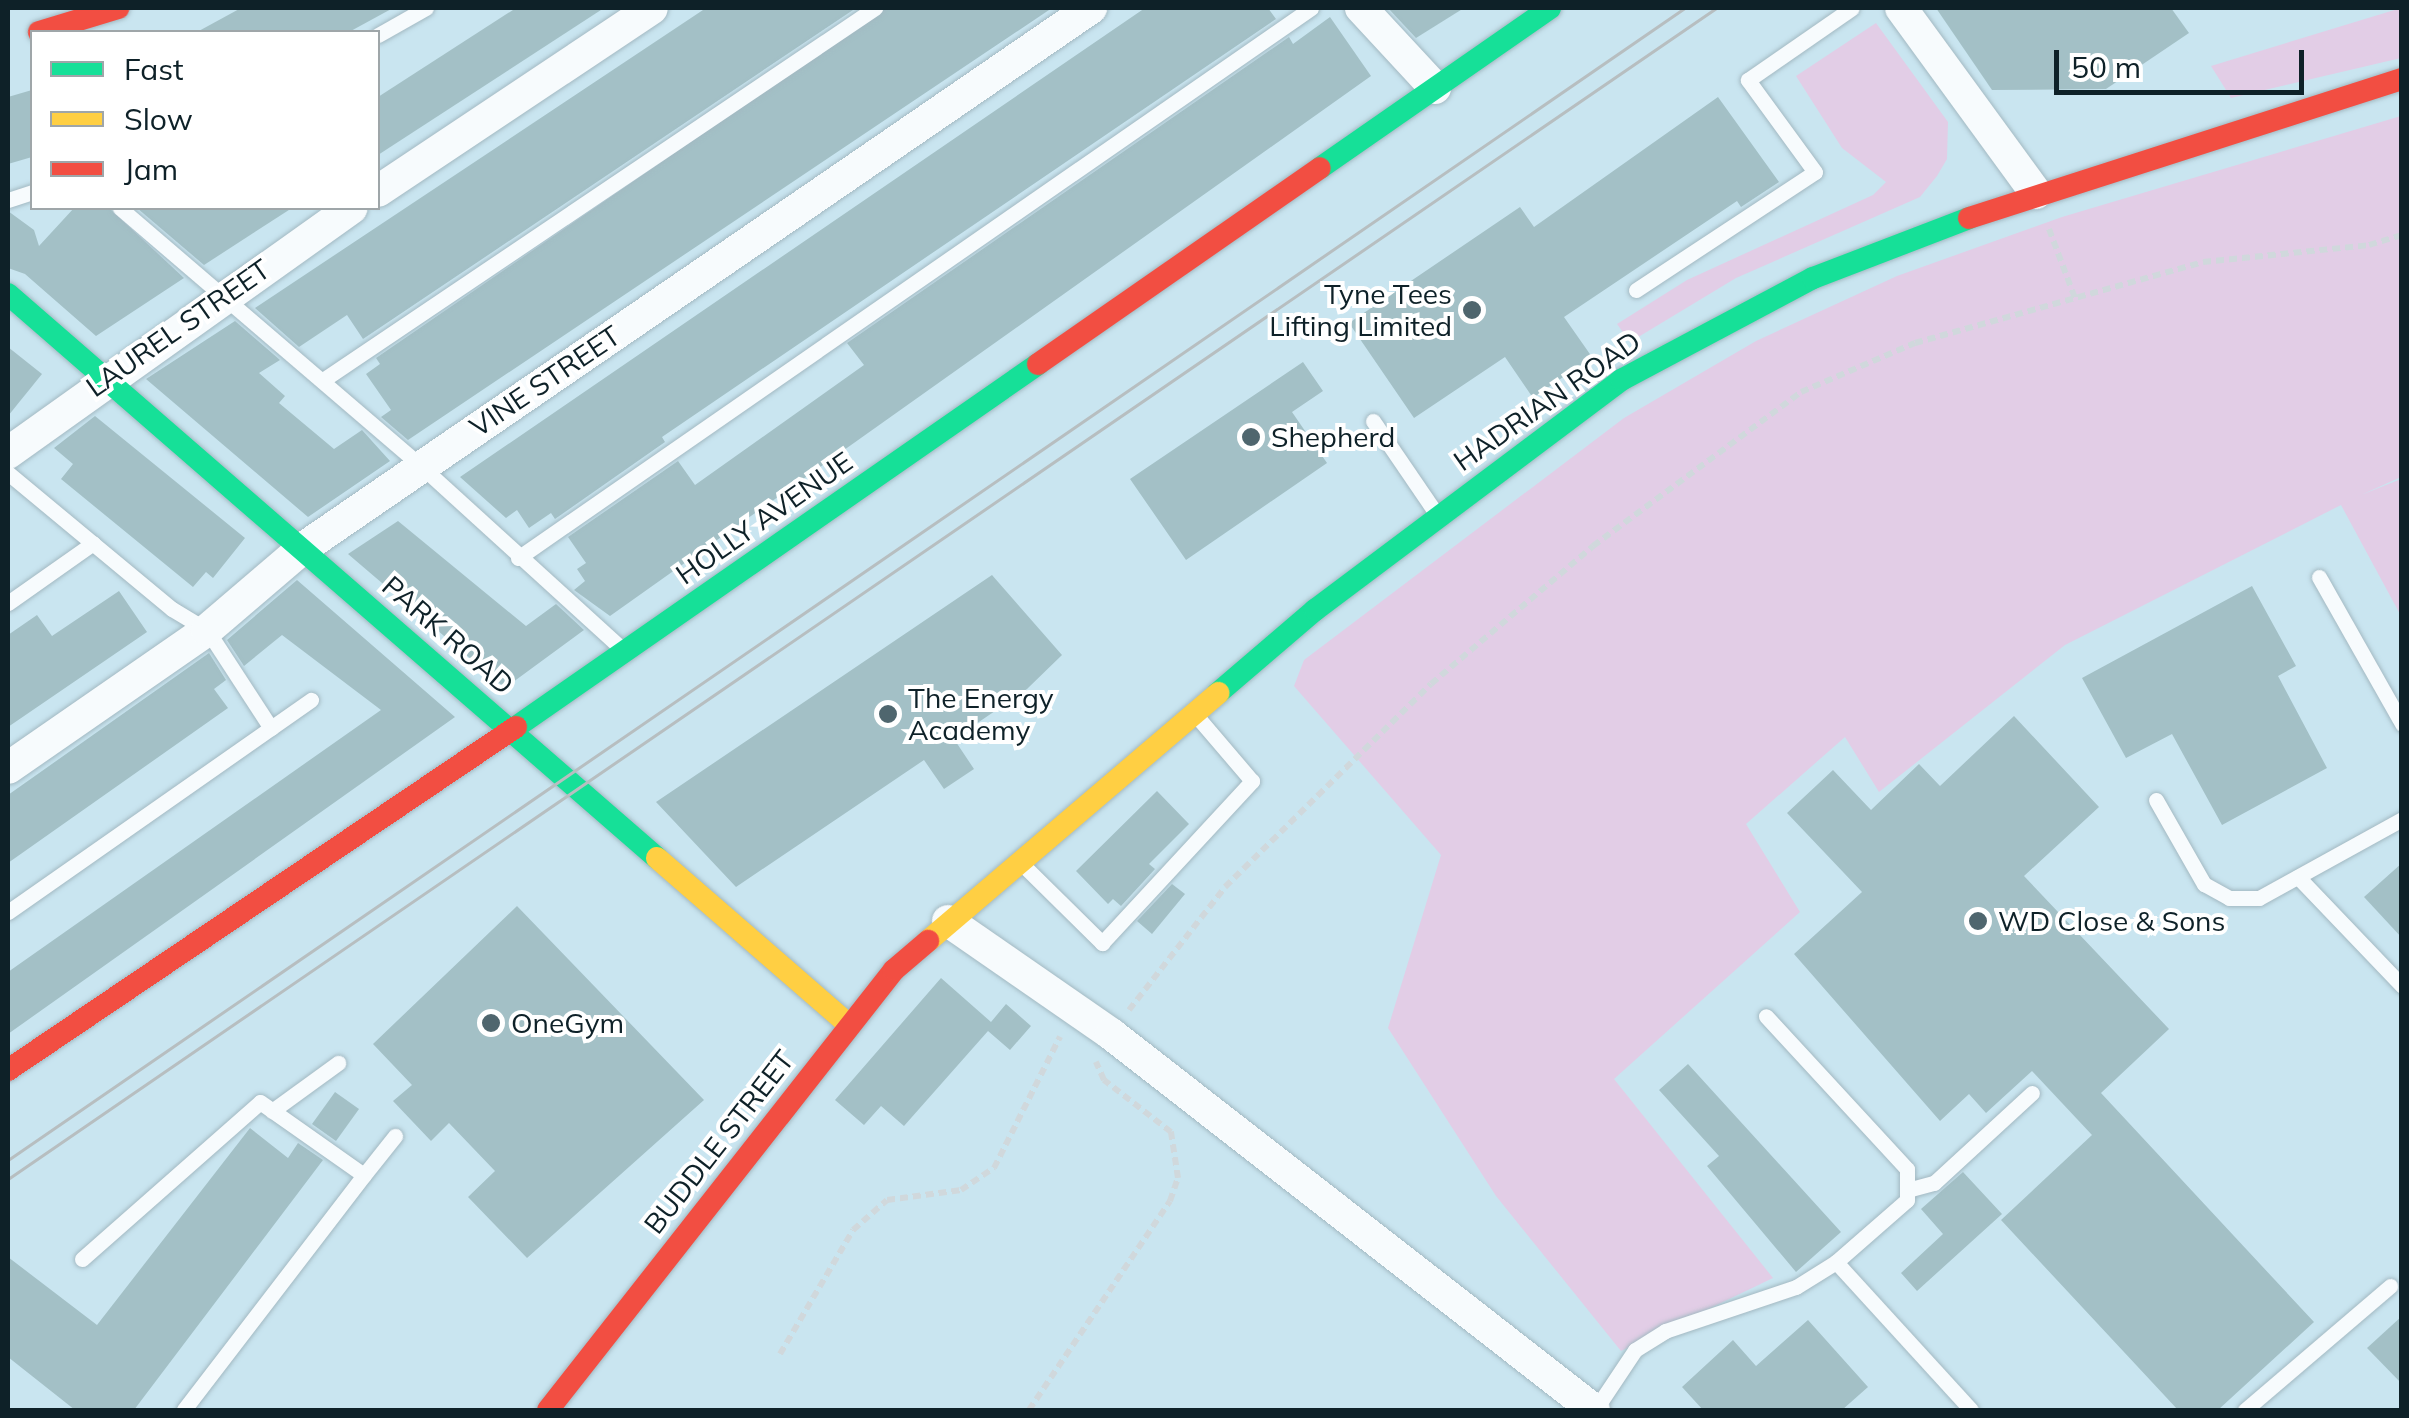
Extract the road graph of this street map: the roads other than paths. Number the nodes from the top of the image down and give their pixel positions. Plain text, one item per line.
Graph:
1 (118, 8) edge
2 (426, 8) edge
3 (652, 8) edge
4 (875, 8) edge
5 (1092, 8) edge
6 (1311, 8) edge
7 (1361, 8) edge
8 (1550, 8) edge
9 (1852, 8) edge
10 (1901, 8) edge
11 (45, 30) edge
12 (380, 35) edge
13 (2402, 79) edge
14 (1435, 88) junction
15 (380, 190) edge
16 (2036, 193) junction
17 (122, 210) edge
18 (349, 210) edge
19 (1636, 290) dead end
20 (8, 294) edge
21 (223, 294) junction
22 (105, 378) junction
23 (323, 380) junction
24 (1372, 420) dead end
25 (8, 453) edge
26 (422, 466) junction
27 (8, 472) edge
28 (1438, 517) junction
29 (93, 543) junction
30 (302, 549) junction
31 (518, 558) junction
32 (2319, 577) dead end
33 (8, 604) edge
34 (206, 630) junction
35 (625, 652) junction
36 (312, 700) dead end
37 (1196, 716) junction
38 (2402, 724) edge
39 (271, 728) junction
40 (512, 730) junction
41 (8, 768) edge
42 (2156, 800) dead end
43 (2402, 819) edge
44 (1019, 860) junction
45 (2298, 876) junction
46 (8, 912) edge
47 (948, 921) junction
48 (2402, 986) edge
49 (1766, 1016) dead end
50 (848, 1024) junction
51 (338, 1063) dead end
52 (8, 1070) edge
53 (2032, 1093) dead end
54 (272, 1111) junction
55 (395, 1136) dead end
56 (364, 1175) junction
57 (1911, 1189) junction
58 (82, 1259) dead end
59 (1836, 1262) junction
60 (2390, 1286) dead end
61 (184, 1410) edge
62 (548, 1410) edge
63 (1594, 1410) edge
64 (1971, 1410) edge
65 (2246, 1410) edge

1 - 11 street
2 - 12 lane
3 - 15 street
4 - 23 lane
5 - 26 street, VINE STREET
6 - 31 lane
7 - 14 street
8 - 14 street, HOLLY AVENUE
9 - 19 lane
10 - 16 street
13 - 16 street, HADRIAN ROAD
14 - 35 street, HOLLY AVENUE
16 - 28 street, HADRIAN ROAD
17 - 21 lane
18 - 21 street, LAUREL STREET
20 - 22 street, PARK ROAD
21 - 22 street, LAUREL STREET
21 - 23 lane
22 - 25 street, LAUREL STREET
22 - 30 street, PARK ROAD
23 - 26 lane
24 - 28 lane
26 - 30 street, VINE STREET
26 - 31 lane
27 - 29 lane
28 - 37 street, HADRIAN ROAD
29 - 33 lane
29 - 34 lane
30 - 34 street, VINE STREET
30 - 40 street, PARK ROAD
31 - 35 lane
32 - 38 lane
34 - 39 lane
34 - 41 street, VINE STREET
35 - 40 street, HOLLY AVENUE
36 - 39 lane
37 - 44 street, HADRIAN ROAD
37 - 44 lane
39 - 46 lane
40 - 50 street, PARK ROAD
40 - 52 street, HOLLY AVENUE
42 - 45 lane
43 - 45 lane
44 - 47 street, HADRIAN ROAD
45 - 48 lane
47 - 50 street, BUDDLE STREET
47 - 63 street
49 - 57 lane
50 - 62 street, BUDDLE STREET
51 - 54 lane
53 - 57 lane
54 - 56 lane
54 - 58 lane
55 - 56 lane
56 - 61 lane
57 - 59 lane
59 - 63 lane
59 - 64 lane
60 - 65 lane

